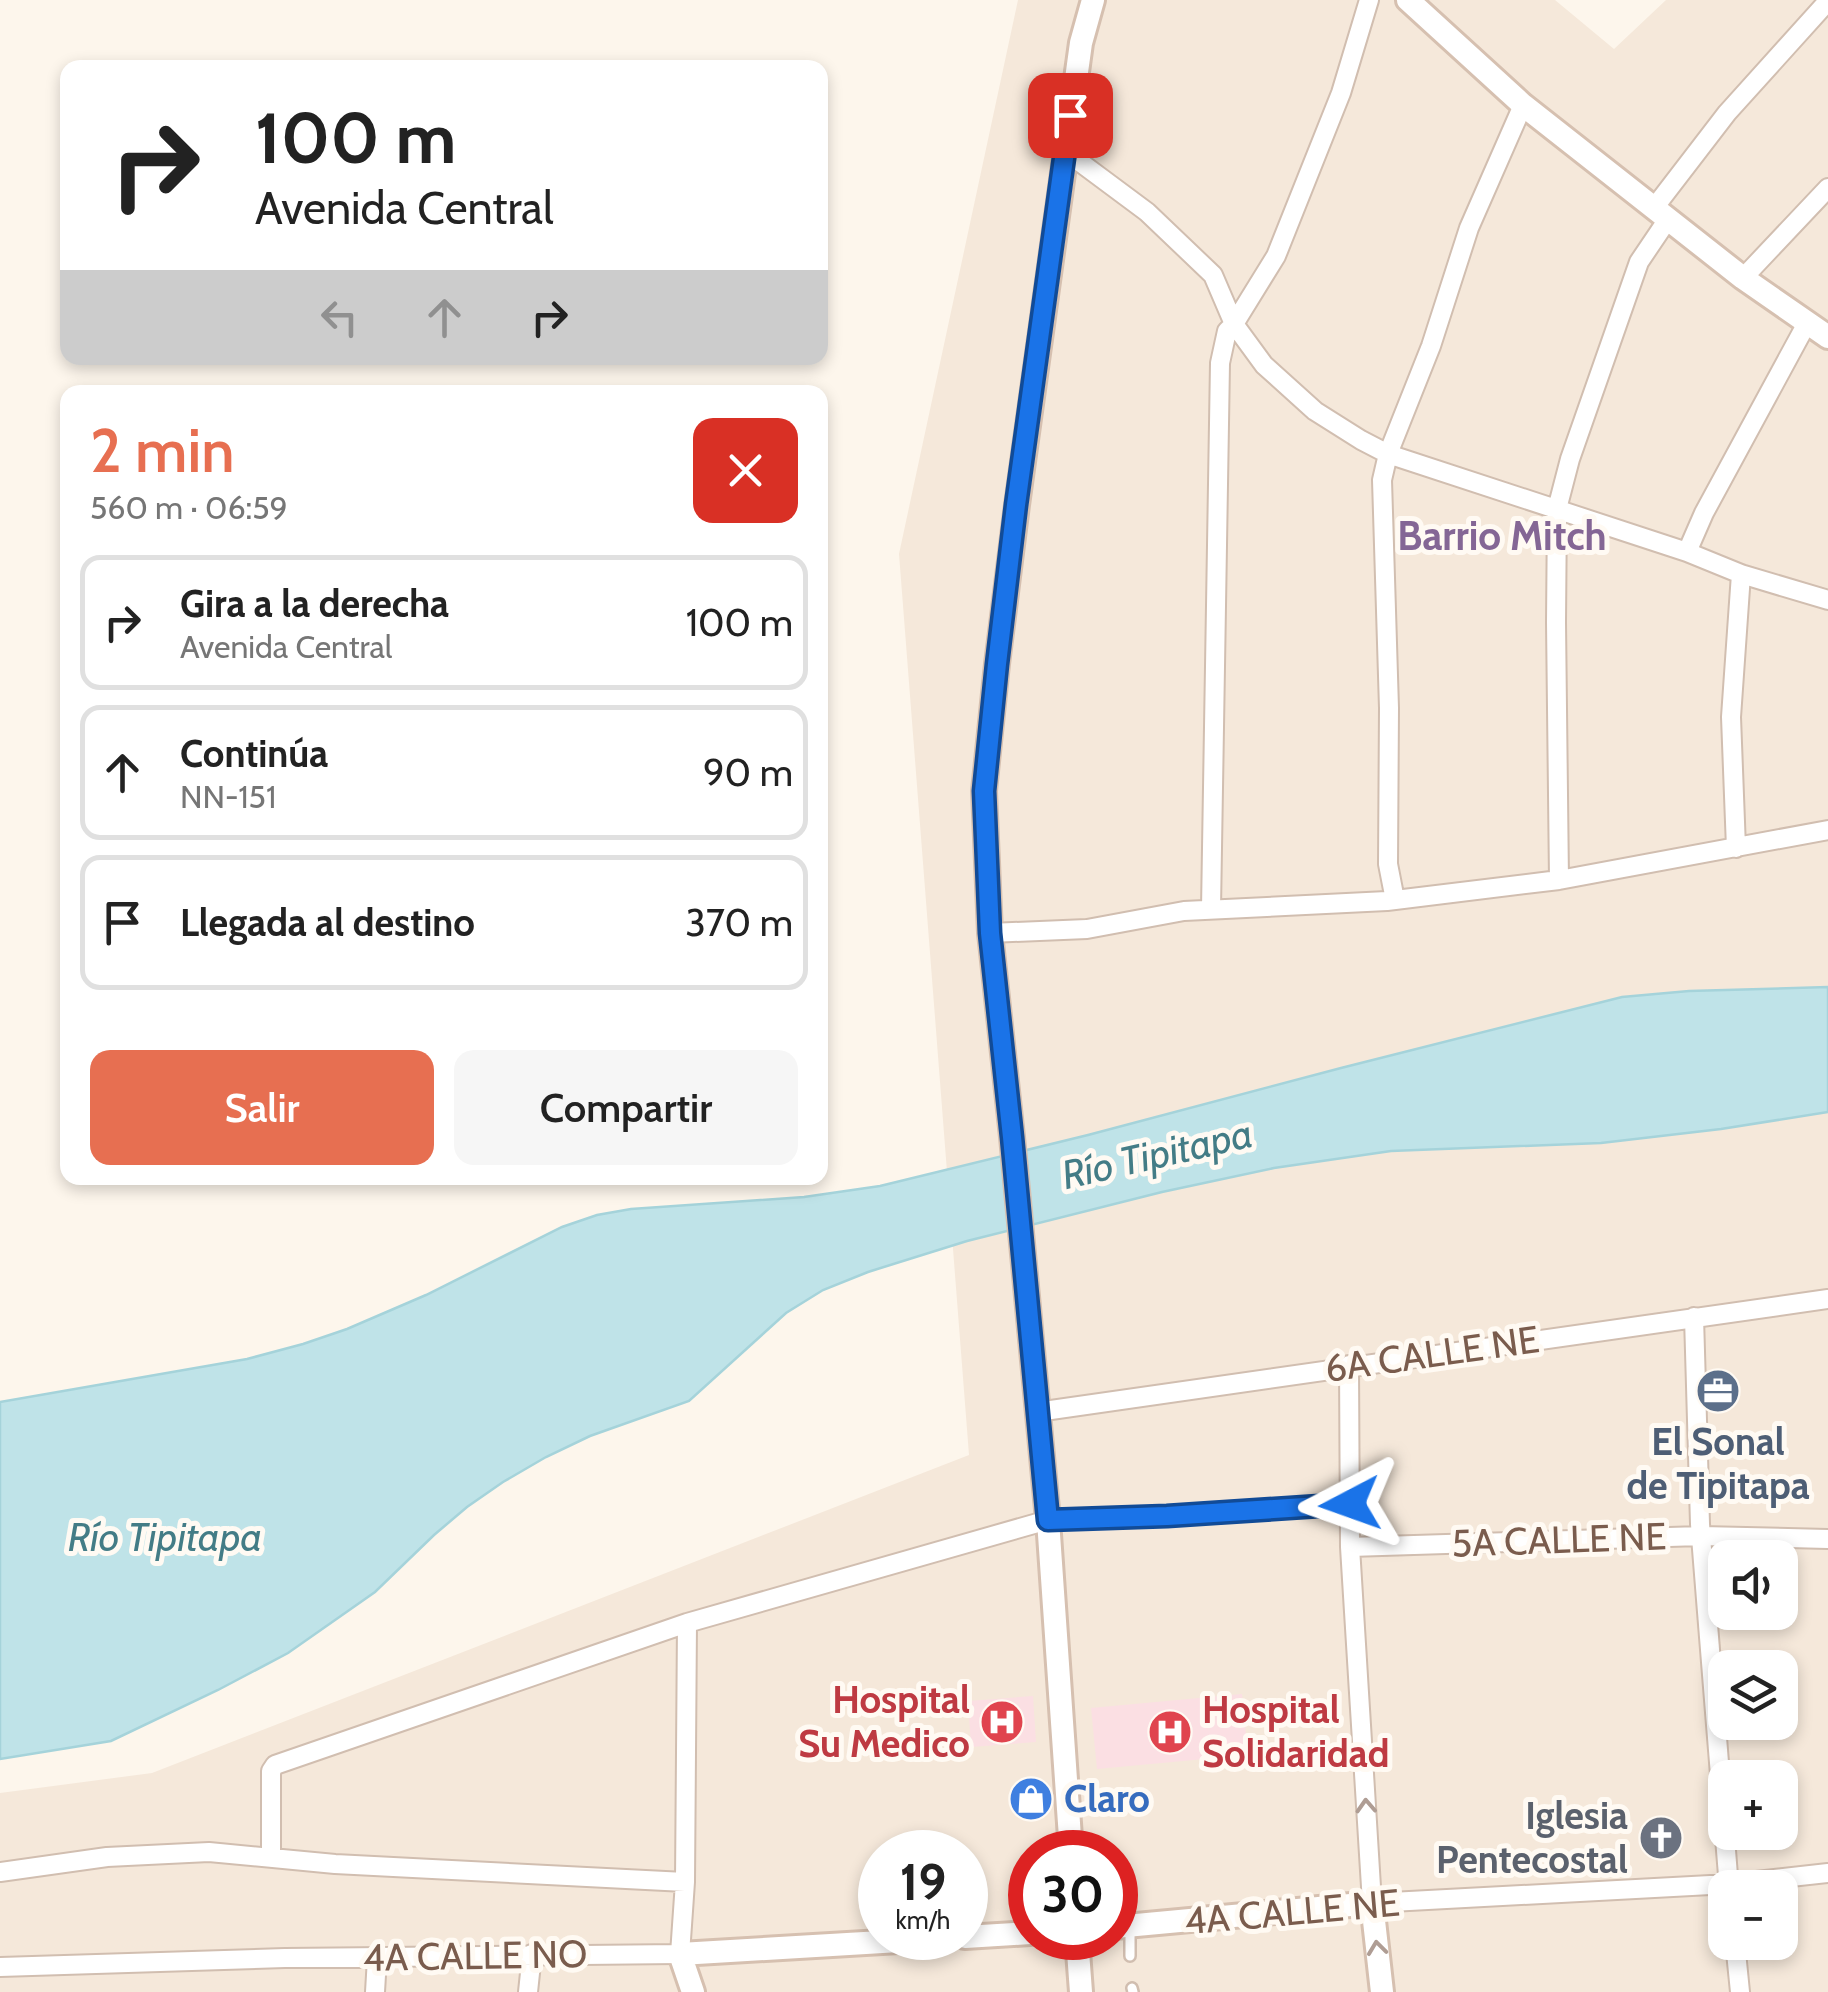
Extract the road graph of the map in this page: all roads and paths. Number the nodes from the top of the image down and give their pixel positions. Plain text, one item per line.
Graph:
1 (1093, 0) edge
2 (1369, 0) edge
3 (1408, 0) edge
4 (1828, 2) edge
5 (1523, 105) junction
6 (1065, 151) junction
7 (1828, 188) edge
8 (1661, 214) junction
9 (1744, 278) junction
10 (1807, 322) junction
11 (1234, 324) junction
12 (1828, 337) edge
13 (1388, 454) junction
14 (1557, 509) junction
15 (1687, 552) junction
16 (1741, 574) junction
17 (1828, 600) edge
18 (1828, 830) edge
19 (1736, 848) junction
20 (1559, 880) junction
21 (1396, 900) junction
22 (1211, 909) junction
23 (990, 933) junction
24 (1828, 1299) edge
25 (1694, 1318) junction
26 (1349, 1365) junction
27 (1037, 1412) junction
28 (1350, 1504) junction
29 (1048, 1520) junction
30 (1701, 1536) junction
31 (1828, 1538) edge
32 (1350, 1547) junction
33 (687, 1623) junction
34 (1069, 1830) edge
35 (272, 1856) junction
36 (1728, 1870) edge
37 (0, 1872) edge
38 (1828, 1872) edge
39 (1798, 1876) edge
40 (685, 1882) junction
41 (1708, 1887) edge
42 (1372, 1904) junction
43 (1138, 1925) edge
44 (858, 1943) edge
45 (532, 1954) junction
46 (680, 1954) junction
47 (377, 1958) junction
48 (1079, 1960) edge
49 (1737, 1960) edge
50 (0, 1967) edge
51 (375, 1992) edge
52 (528, 1992) edge
53 (693, 1992) edge
54 (1081, 1992) edge
55 (1382, 1992) edge
56 (1740, 1992) edge

1 - 6 street
2 - 11 street
3 - 5 street
4 - 8 street
5 - 8 street
5 - 13 street
6 - 11 street
6 - 23 street
7 - 9 street
8 - 9 street
8 - 14 street
9 - 10 street
10 - 12 street
10 - 15 street
11 - 13 street
11 - 22 street
13 - 14 street
13 - 21 street
14 - 15 street
14 - 20 street
15 - 16 street
16 - 17 street
16 - 19 street
18 - 19 street
19 - 20 street
20 - 21 street
21 - 22 street
22 - 23 street
23 - 27 street
24 - 25 street, 6A CALLE NE
25 - 26 street, 6A CALLE NE
25 - 30 street
26 - 27 street, 6A CALLE NE
26 - 28 street
27 - 29 street
28 - 29 street
28 - 32 street
29 - 33 street
29 - 34 street
30 - 31 street, 5A CALLE NE
30 - 32 street, 5A CALLE NE
30 - 36 street
42 -> 32 street
33 - 35 street
33 - 40 street
35 - 37 street
35 - 40 street
38 - 39 street, 4A CALLE NE
40 - 46 street
41 - 42 street, 4A CALLE NE
42 - 43 street, 4A CALLE NE
55 -> 42 street
44 - 46 street, 4A CALLE NO
45 - 46 street, 4A CALLE NO
45 - 47 street, 4A CALLE NO
45 - 52 street
46 - 53 street
47 - 50 street, 4A CALLE NO
47 - 51 street
48 - 54 street
49 - 56 street

